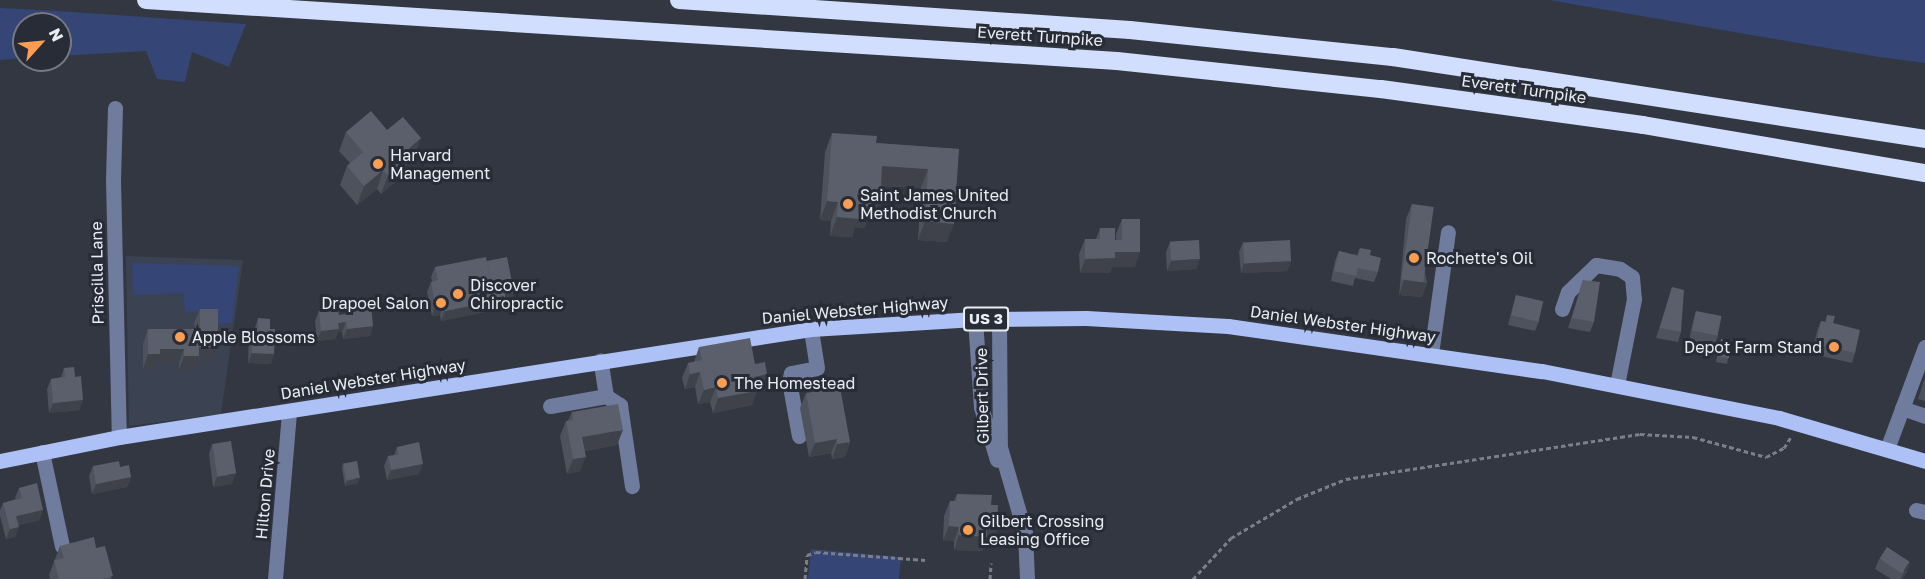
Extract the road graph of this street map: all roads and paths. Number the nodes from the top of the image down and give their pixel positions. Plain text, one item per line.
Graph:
1 (146, 0) edge
2 (679, 0) edge
3 (115, 108) dead end
4 (1925, 139) edge
5 (1925, 173) edge
6 (1448, 232) dead end
7 (1562, 309) dead end
8 (999, 318) junction
9 (975, 319) junction
10 (811, 329) junction
11 (1925, 347) edge
12 (1431, 354) junction
13 (600, 360) junction
14 (1617, 385) junction
15 (606, 396) junction
16 (550, 406) dead end
17 (1902, 408) junction
18 (289, 412) junction
19 (1925, 416) edge
20 (1796, 423) junction
21 (799, 436) dead end
22 (119, 437) junction
23 (1887, 449) junction
24 (42, 452) junction
25 (0, 461) edge
26 (1925, 461) edge
27 (1005, 473) junction
28 (632, 486) dead end
29 (62, 546) edge
30 (926, 560) dead end
31 (991, 562) dead end
32 (274, 579) edge
33 (805, 579) edge
34 (990, 579) edge
35 (1027, 579) edge
36 (1193, 579) edge

1 - 5 highway, Everett Turnpike
2 - 4 highway, Everett Turnpike
3 - 22 street, Priscilla Lane
6 - 12 street
7 - 14 street
8 - 9 main road, Daniel Webster Highway / US 3
8 - 12 main road, Daniel Webster Highway / US 3
8 - 27 street, Gilbert Drive
9 - 10 main road, Daniel Webster Highway / US 3
9 - 27 street, Gilbert Drive
10 - 13 main road, Daniel Webster Highway / US 3
10 - 21 street
11 - 17 street
12 - 14 main road, Daniel Webster Highway / US 3
13 - 15 street
13 - 18 main road, Daniel Webster Highway / US 3
14 - 20 main road, Daniel Webster Highway / US 3
15 - 16 street
15 - 28 street
17 - 19 street
17 - 23 street
18 - 22 main road, Daniel Webster Highway / US 3
18 - 32 street, Hilton Drive
20 - 23 main road, Daniel Webster Highway / US 3
20 - 36 path
22 - 24 main road, Daniel Webster Highway / US 3
23 - 26 main road, Daniel Webster Highway / US 3
24 - 25 main road, Daniel Webster Highway / US 3
24 - 29 street
27 - 35 street, Gilbert Drive
30 - 33 path
31 - 34 path

